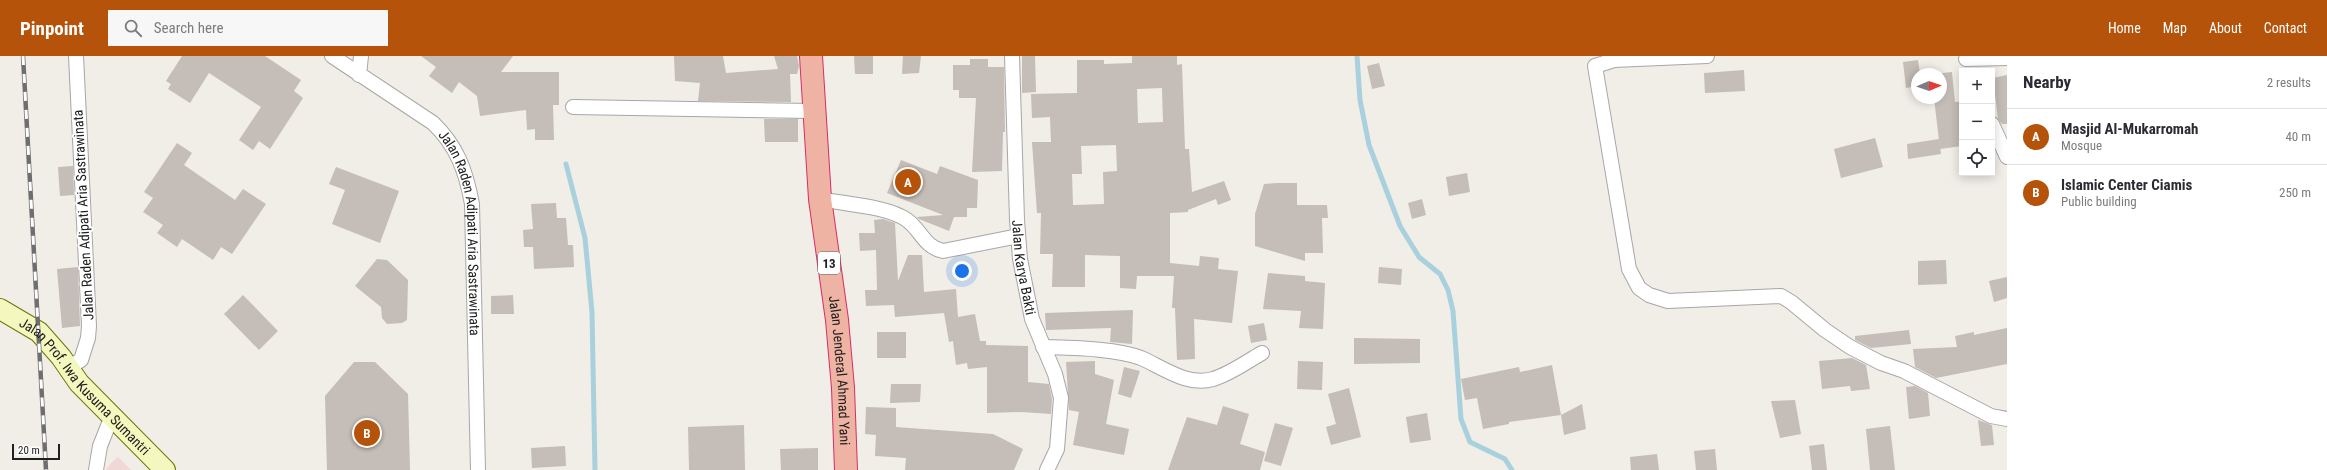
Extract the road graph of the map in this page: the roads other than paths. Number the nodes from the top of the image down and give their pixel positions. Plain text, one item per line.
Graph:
1 (76, 56) edge
2 (332, 56) edge
3 (361, 56) edge
4 (811, 56) edge
5 (1012, 56) edge
6 (1707, 56) edge
7 (2007, 58) edge
8 (1967, 62) edge
9 (359, 75) junction
10 (573, 107) dead end
11 (813, 111) junction
12 (1995, 131) edge
13 (2007, 157) edge
14 (820, 199) junction
15 (1018, 236) junction
16 (0, 309) edge
17 (1043, 347) junction
18 (1262, 353) dead end
19 (69, 367) junction
20 (112, 416) junction
21 (2007, 419) edge
22 (96, 470) edge
23 (165, 470) edge
24 (478, 470) edge
25 (846, 470) edge
26 (1048, 470) edge

1 - 19 street, Jalan Raden Adipati Aria Sastrawinata
2 - 9 street, Jalan Raden Adipati Aria Sastrawinata
3 - 9 street
4 - 11 highway, Jalan Jenderal Ahmad Yani / 13
5 - 15 street, Jalan Karya Bakti
6 - 21 street
7 - 8 street
9 - 24 street, Jalan Raden Adipati Aria Sastrawinata
10 - 11 street
11 - 14 highway, Jalan Jenderal Ahmad Yani / 13
12 - 13 street
14 - 15 street
14 - 25 highway, Jalan Jenderal Ahmad Yani / 13
15 - 17 street, Jalan Karya Bakti
16 - 19 main road, Jalan Prof. Iwa Kusuma Sumantri
17 - 18 street
17 - 26 street, Jalan Karya Bakti
19 - 20 main road, Jalan Prof. Iwa Kusuma Sumantri
20 - 22 street
20 - 23 main road, Jalan Prof. Iwa Kusuma Sumantri

